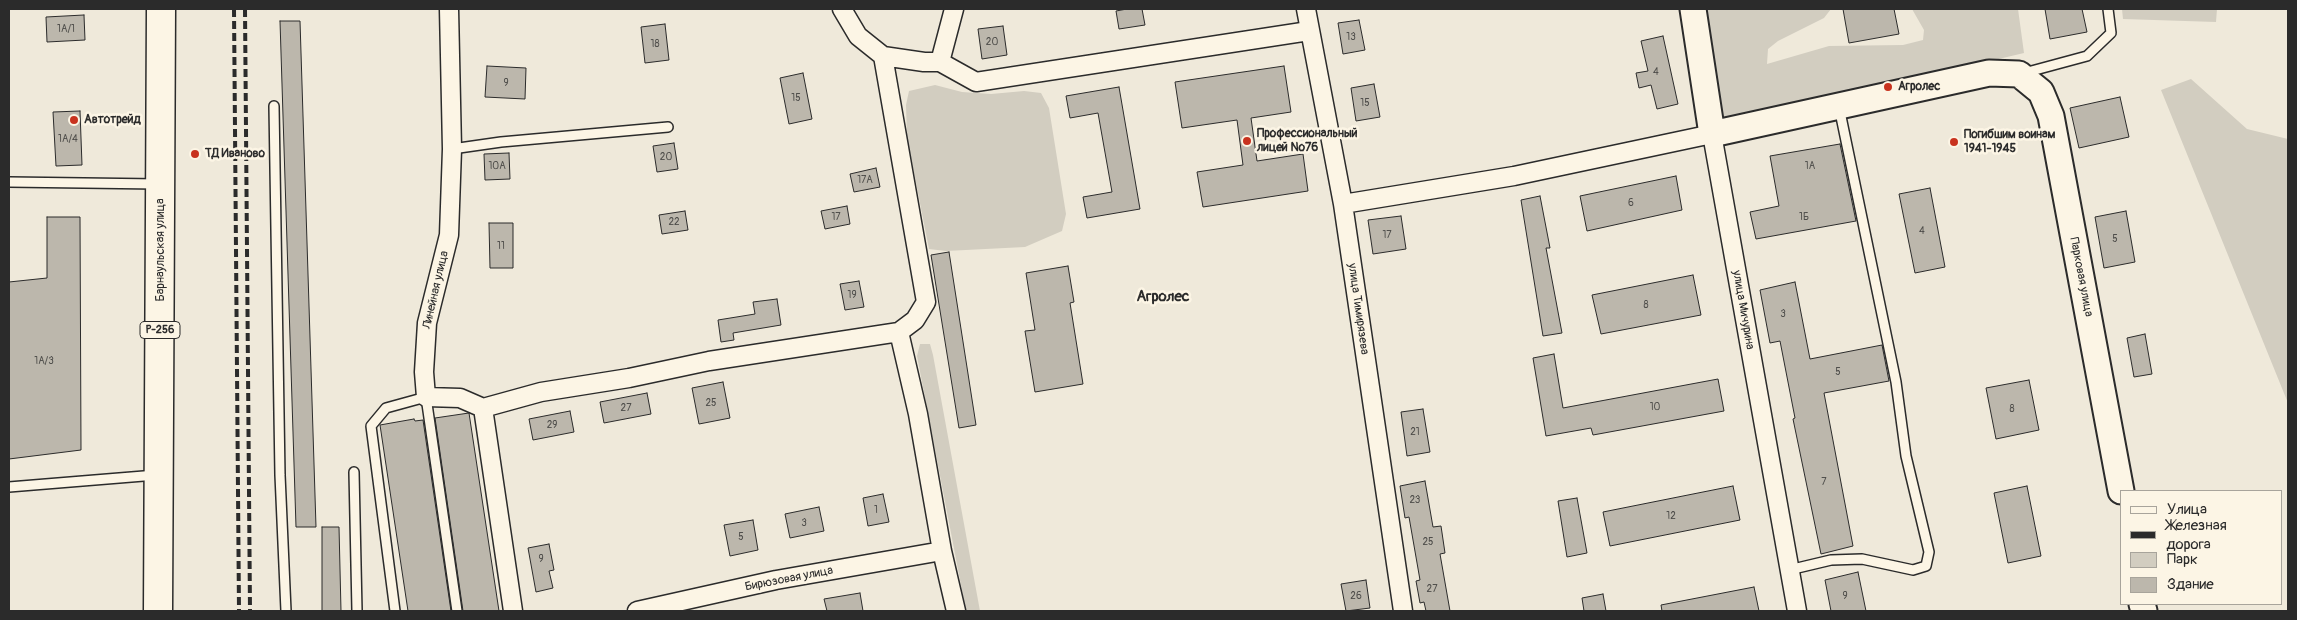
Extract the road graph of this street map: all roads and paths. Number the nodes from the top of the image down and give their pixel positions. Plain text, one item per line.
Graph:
1 (162, 9) edge
2 (449, 9) edge
3 (842, 9) edge
4 (954, 9) edge
5 (1306, 9) edge
6 (1693, 9) edge
7 (2108, 9) edge
8 (1309, 31) junction
9 (882, 56) junction
10 (940, 62) junction
11 (2019, 74) junction
12 (274, 106) dead end
13 (1839, 106) junction
14 (668, 127) dead end
15 (1712, 134) junction
16 (452, 149) junction
17 (9, 182) edge
18 (161, 184) junction
19 (1343, 204) junction
20 (899, 332) junction
21 (426, 398) junction
22 (483, 408) junction
23 (354, 472) dead end
24 (159, 475) junction
25 (9, 487) edge
26 (2121, 490) edge
27 (942, 551) junction
28 (1788, 570) junction
29 (158, 611) edge
30 (286, 611) edge
31 (357, 611) edge
32 (395, 611) edge
33 (457, 611) edge
34 (512, 611) edge
35 (636, 611) edge
36 (956, 611) edge
37 (1402, 611) edge
38 (1797, 611) edge

1 - 18 highway, Барнаульская улица / Р-256
2 - 16 street, Линейная улица
3 - 9 street
4 - 10 street
5 - 8 street, улица Тимирязева
6 - 15 street, улица Мичурина
7 - 11 lane
8 - 10 street
8 - 19 street, улица Тимирязева
9 - 10 street
9 - 20 street
11 - 13 street
11 - 26 street, Парковая улица
12 - 30 lane
13 - 15 street
13 - 28 lane
14 - 16 lane
15 - 19 street
15 - 28 street, улица Мичурина
16 - 21 street, Линейная улица
17 - 18 lane
18 - 24 highway, Барнаульская улица / Р-256
19 - 37 street, улица Тимирязева
20 - 22 street
20 - 27 street
21 - 22 street
21 - 32 lane
21 - 33 lane
22 - 34 street
23 - 31 lane
24 - 25 lane
24 - 29 highway, Барнаульская улица / Р-256
27 - 35 street, Бирюзовая улица
27 - 36 street
28 - 38 street, улица Мичурина

